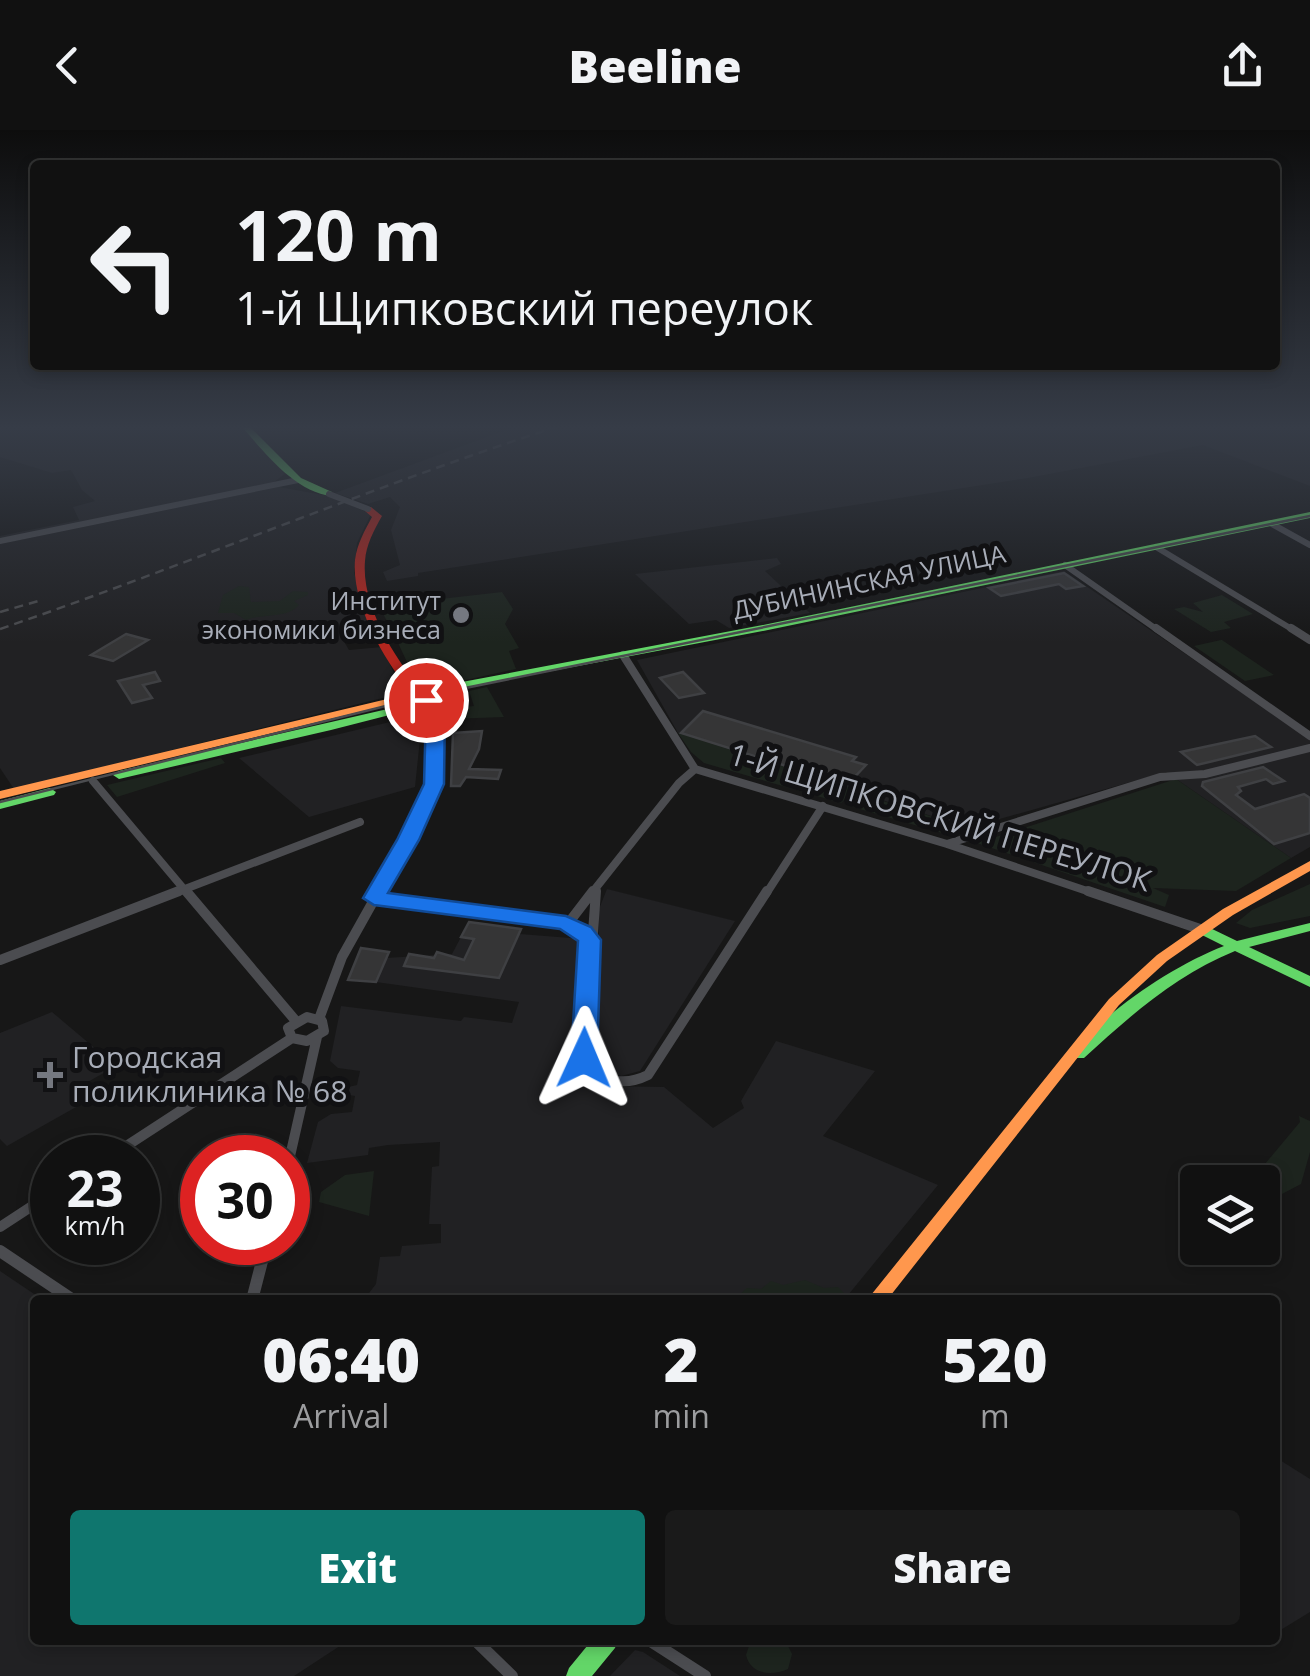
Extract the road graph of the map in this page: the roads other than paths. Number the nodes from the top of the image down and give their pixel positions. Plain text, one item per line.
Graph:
1 (201, 499) edge
2 (342, 499) edge
3 (368, 509) joint
4 (1310, 515) edge
5 (1272, 524) junction
6 (0, 541) edge
7 (1310, 545) edge
8 (1156, 547) junction
9 (1066, 565) junction
10 (1310, 640) edge
11 (623, 655) junction
12 (422, 694) junction
13 (1310, 736) edge
14 (1310, 748) edge
15 (695, 768) junction
16 (93, 781) junction
17 (0, 795) edge
18 (0, 805) edge
19 (823, 806) junction
20 (360, 822) dead end
21 (947, 844) junction
22 (1310, 865) edge
23 (596, 890) junction
24 (183, 891) junction
25 (374, 898) junction
26 (566, 923) junction
27 (1310, 927) edge
28 (1203, 930) junction
29 (590, 940) junction
30 (1233, 944) junction
31 (0, 960) edge
32 (1310, 982) edge
33 (318, 1018) junction
34 (295, 1020) junction
35 (317, 1037) junction
36 (292, 1038) junction
37 (1044, 1087) junction
38 (143, 1135) edge
39 (295, 1135) edge
40 (30, 1208) edge
41 (0, 1228) edge
42 (0, 1251) edge
43 (261, 1265) edge
44 (66, 1295) edge
45 (253, 1295) edge
46 (880, 1295) edge
47 (480, 1645) edge
48 (602, 1645) edge
49 (657, 1645) edge
50 (512, 1676) edge
51 (577, 1676) edge
52 (705, 1676) edge

1 - 6 street
2 - 3 street, bridge
3 - 12 main road
4 - 5 main road, ДУБИНИНСКАЯ УЛИЦА
5 - 7 street
5 - 8 main road, ДУБИНИНСКАЯ УЛИЦА
8 - 9 main road, ДУБИНИНСКАЯ УЛИЦА
8 - 10 street
9 - 11 main road, ДУБИНИНСКАЯ УЛИЦА
9 - 13 street
11 - 12 main road, ДУБИНИНСКАЯ УЛИЦА
11 - 15 street
12 - 16 main road, ДУБИНИНСКАЯ УЛИЦА
12 - 17 main road, ДУБИНИНСКАЯ УЛИЦА
12 - 25 street
14 - 21 street
15 - 19 street, 1-Й ЩИПКОВСКИЙ ПЕРЕУЛОК
15 - 23 street, 1-Й ЩИПКОВСКИЙ ПЕРЕУЛОК
16 - 18 main road, ДУБИНИНСКАЯ УЛИЦА
16 - 24 street
19 - 21 street, 1-Й ЩИПКОВСКИЙ ПЕРЕУЛОК
19 - 29 street
20 - 24 street
21 - 28 street, 1-Й ЩИПКОВСКИЙ ПЕРЕУЛОК
22 - 28 main road
23 - 26 street, 1-Й ЩИПКОВСКИЙ ПЕРЕУЛОК
23 - 29 street
24 - 31 street
24 - 34 street
25 - 26 street
25 - 33 street
26 - 29 street
27 - 30 main road
28 - 30 main road
28 - 37 main road
30 - 32 main road
30 - 37 main road
33 - 34 street
33 - 35 street
34 - 36 street
35 - 36 street
35 - 39 street
36 - 38 street
37 - 46 main road
40 - 41 street
42 - 44 street
43 - 45 street
47 - 50 street
48 - 51 main road
49 - 52 street

